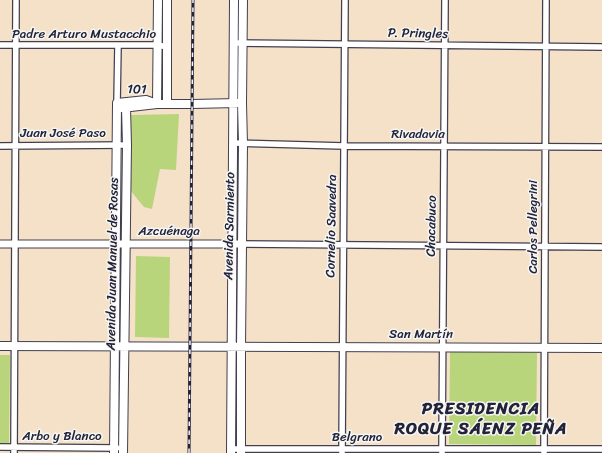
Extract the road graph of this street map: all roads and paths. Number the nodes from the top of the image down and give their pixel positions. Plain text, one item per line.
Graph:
1 (16, 0) edge
2 (158, 0) edge
3 (167, 0) edge
4 (234, 0) edge
5 (243, 0) edge
6 (345, 0) edge
7 (445, 0) edge
8 (546, 0) edge
9 (234, 43) junction
10 (243, 44) junction
11 (344, 44) junction
12 (0, 45) edge
13 (16, 45) junction
14 (118, 45) junction
15 (158, 45) junction
16 (444, 46) junction
17 (546, 46) junction
18 (167, 47) junction
19 (602, 47) edge
20 (233, 103) junction
21 (242, 103) junction
22 (158, 104) junction
23 (167, 104) junction
24 (117, 106) junction
25 (126, 108) junction
26 (233, 143) junction
27 (243, 144) junction
28 (116, 145) junction
29 (126, 145) junction
30 (0, 146) edge
31 (15, 146) junction
32 (344, 146) junction
33 (444, 147) junction
34 (545, 147) junction
35 (602, 147) edge
36 (0, 244) edge
37 (15, 244) junction
38 (116, 244) junction
39 (126, 244) junction
40 (242, 244) junction
41 (233, 245) junction
42 (343, 245) junction
43 (443, 246) junction
44 (546, 247) junction
45 (602, 247) edge
46 (0, 346) edge
47 (15, 346) junction
48 (115, 346) junction
49 (124, 346) junction
50 (232, 347) junction
51 (241, 347) junction
52 (343, 347) junction
53 (443, 348) junction
54 (545, 348) junction
55 (602, 348) edge
56 (0, 447) edge
57 (602, 449) edge
58 (14, 450) edge
59 (114, 450) edge
60 (123, 450) edge
61 (231, 451) edge
62 (241, 451) edge
63 (342, 451) edge
64 (442, 451) edge
65 (544, 451) edge

1 - 13 street
2 - 15 main road
3 - 18 main road
4 - 9 main road, Avenida Sarmiento
5 - 10 main road, Avenida Sarmiento
6 - 11 street, Cornelio Saavedra
7 - 16 street, Chacabuco
8 - 17 street, Carlos Pellegrini
9 - 10 street, P. Pringles
9 - 20 main road, Avenida Sarmiento
10 - 11 street, P. Pringles
10 - 21 main road, Avenida Sarmiento
11 - 16 street, P. Pringles
11 - 32 street, Cornelio Saavedra
12 - 13 street, Padre Arturo Mustacchio
13 - 14 street, Padre Arturo Mustacchio
13 - 31 street
14 - 15 street, Padre Arturo Mustacchio
14 - 24 street
15 - 18 street, Padre Arturo Mustacchio
15 - 22 main road
16 - 17 street, P. Pringles
16 - 33 street, Chacabuco
17 - 19 street, P. Pringles
17 - 34 street, Carlos Pellegrini
18 - 23 main road
20 - 21 main road
20 - 23 main road
20 - 26 main road, Avenida Sarmiento
21 - 27 main road, Avenida Sarmiento
22 - 23 main road
22 - 24 main road, 101
22 - 25 main road
24 - 25 main road
24 - 28 main road, Avenida Juan Manuel de Rosas
25 - 29 main road, Avenida Juan Manuel de Rosas
26 - 27 street, Rivadavia
26 - 41 main road, Avenida Sarmiento
27 - 32 street, Rivadavia
27 - 40 main road, Avenida Sarmiento
28 - 29 street, Juan José Paso
28 - 31 street, Juan José Paso
28 - 38 main road, Avenida Juan Manuel de Rosas
29 - 39 main road, Avenida Juan Manuel de Rosas
30 - 31 street, Juan José Paso
31 - 37 street
32 - 33 street, Rivadavia
32 - 42 street, Cornelio Saavedra
33 - 34 street, Rivadavia
33 - 43 street, Chacabuco
34 - 35 street, Rivadavia
34 - 44 street, Carlos Pellegrini
36 - 37 street, Azcuénaga
37 - 38 street, Azcuénaga
37 - 47 street
38 - 39 street, Azcuénaga
38 - 48 main road, Avenida Juan Manuel de Rosas
39 - 41 street, Azcuénaga
39 - 49 main road, Avenida Juan Manuel de Rosas
40 - 41 street, Azcuénaga
40 - 42 street
40 - 51 main road, Avenida Sarmiento
41 - 50 main road, Avenida Sarmiento
42 - 43 street
42 - 52 street, Cornelio Saavedra
43 - 44 street
43 - 53 street, Chacabuco
44 - 45 street
44 - 54 street, Carlos Pellegrini
46 - 47 main road, San Martín
47 - 48 main road, San Martín
47 - 58 street
48 - 49 main road, San Martín
48 - 59 main road, Avenida Juan Manuel de Rosas
49 - 50 main road, San Martín
49 - 60 main road, Avenida Juan Manuel de Rosas
50 - 51 main road, San Martín
50 - 61 main road, Avenida Sarmiento
51 - 52 main road, San Martín
51 - 62 main road, Avenida Sarmiento
52 - 53 main road, San Martín
52 - 63 street, Cornelio Saavedra
53 - 54 main road, San Martín
53 - 64 street, Chacabuco
54 - 55 main road, San Martín
54 - 65 street, Carlos Pellegrini
56 - 58 street, Arbo y Blanco
57 - 65 street, Belgrano
58 - 59 street, Arbo y Blanco
59 - 60 street, Arbo y Blanco
61 - 62 street, Belgrano
62 - 63 street, Belgrano
63 - 64 street, Belgrano
64 - 65 street, Belgrano

